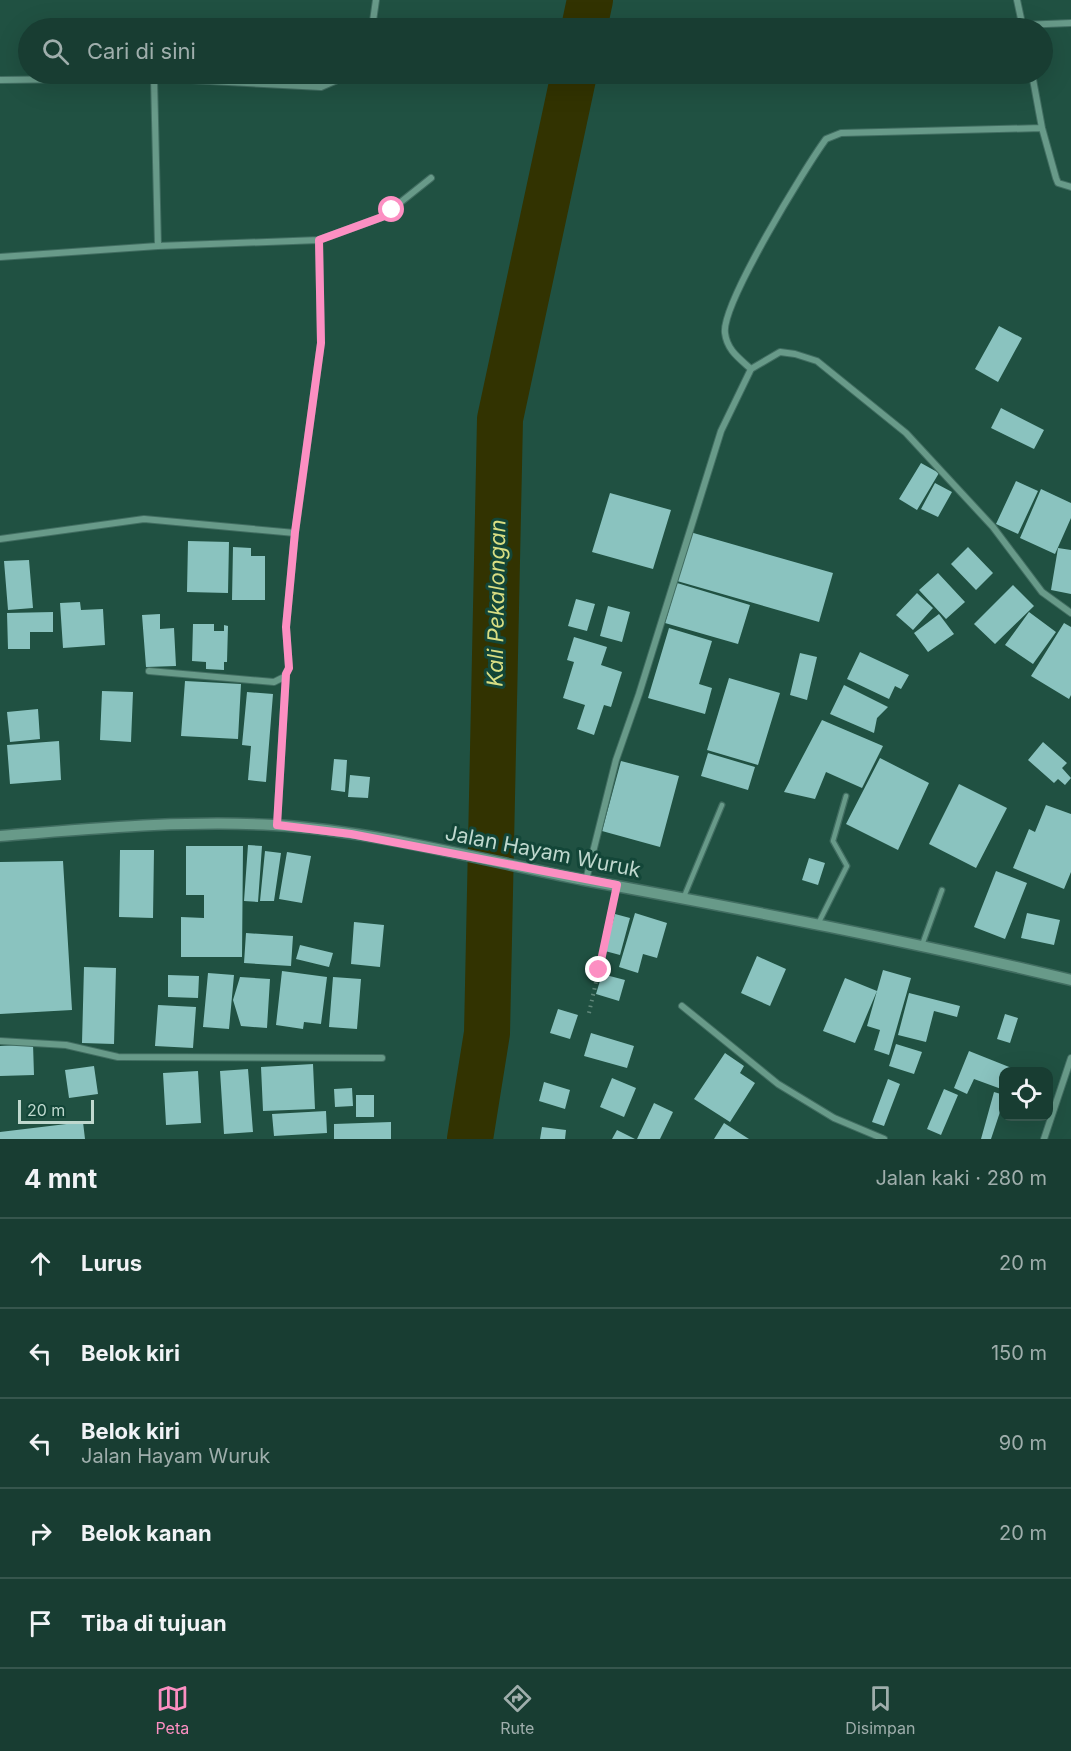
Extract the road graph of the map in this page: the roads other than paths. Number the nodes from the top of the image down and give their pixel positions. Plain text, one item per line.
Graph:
1 (376, 0) edge
2 (1017, 0) edge
3 (373, 18) edge
4 (1020, 18) edge
5 (1071, 24) edge
6 (1053, 25) edge
7 (0, 80) edge
8 (18, 80) edge
9 (154, 84) edge
10 (265, 84) edge
11 (328, 84) edge
12 (1034, 84) edge
13 (1042, 129) junction
14 (431, 178) dead end
15 (1071, 187) edge
16 (319, 240) junction
17 (158, 246) junction
18 (0, 257) edge
19 (751, 369) junction
20 (295, 532) junction
21 (0, 539) edge
22 (1071, 614) edge
23 (149, 670) dead end
24 (286, 674) junction
25 (846, 796) dead end
26 (722, 805) dead end
27 (277, 825) junction
28 (0, 836) edge
29 (580, 879) junction
30 (942, 890) dead end
31 (683, 899) junction
32 (816, 926) junction
33 (921, 948) junction
34 (1071, 980) edge
35 (682, 1006) dead end
36 (0, 1041) edge
37 (382, 1058) dead end
38 (1071, 1058) edge
39 (884, 1139) edge
40 (1044, 1139) edge

1 - 3 street
2 - 4 street
5 - 6 street
7 - 8 street
9 - 17 street
10 - 11 street
12 - 13 street
13 - 15 street
13 - 19 street
14 - 16 street
16 - 17 street
16 - 20 street
17 - 18 street
19 - 22 street
19 - 29 street
20 - 21 street
20 - 24 street
23 - 24 street
24 - 27 street
25 - 32 lane
26 - 31 lane
27 - 28 street, Jalan Hayam Wuruk
27 - 29 street, Jalan Hayam Wuruk
29 - 31 street, Jalan Hayam Wuruk
30 - 33 lane
31 - 32 street, Jalan Hayam Wuruk
32 - 33 street, Jalan Hayam Wuruk
33 - 34 street, Jalan Hayam Wuruk
35 - 39 street
36 - 37 street
38 - 40 street

